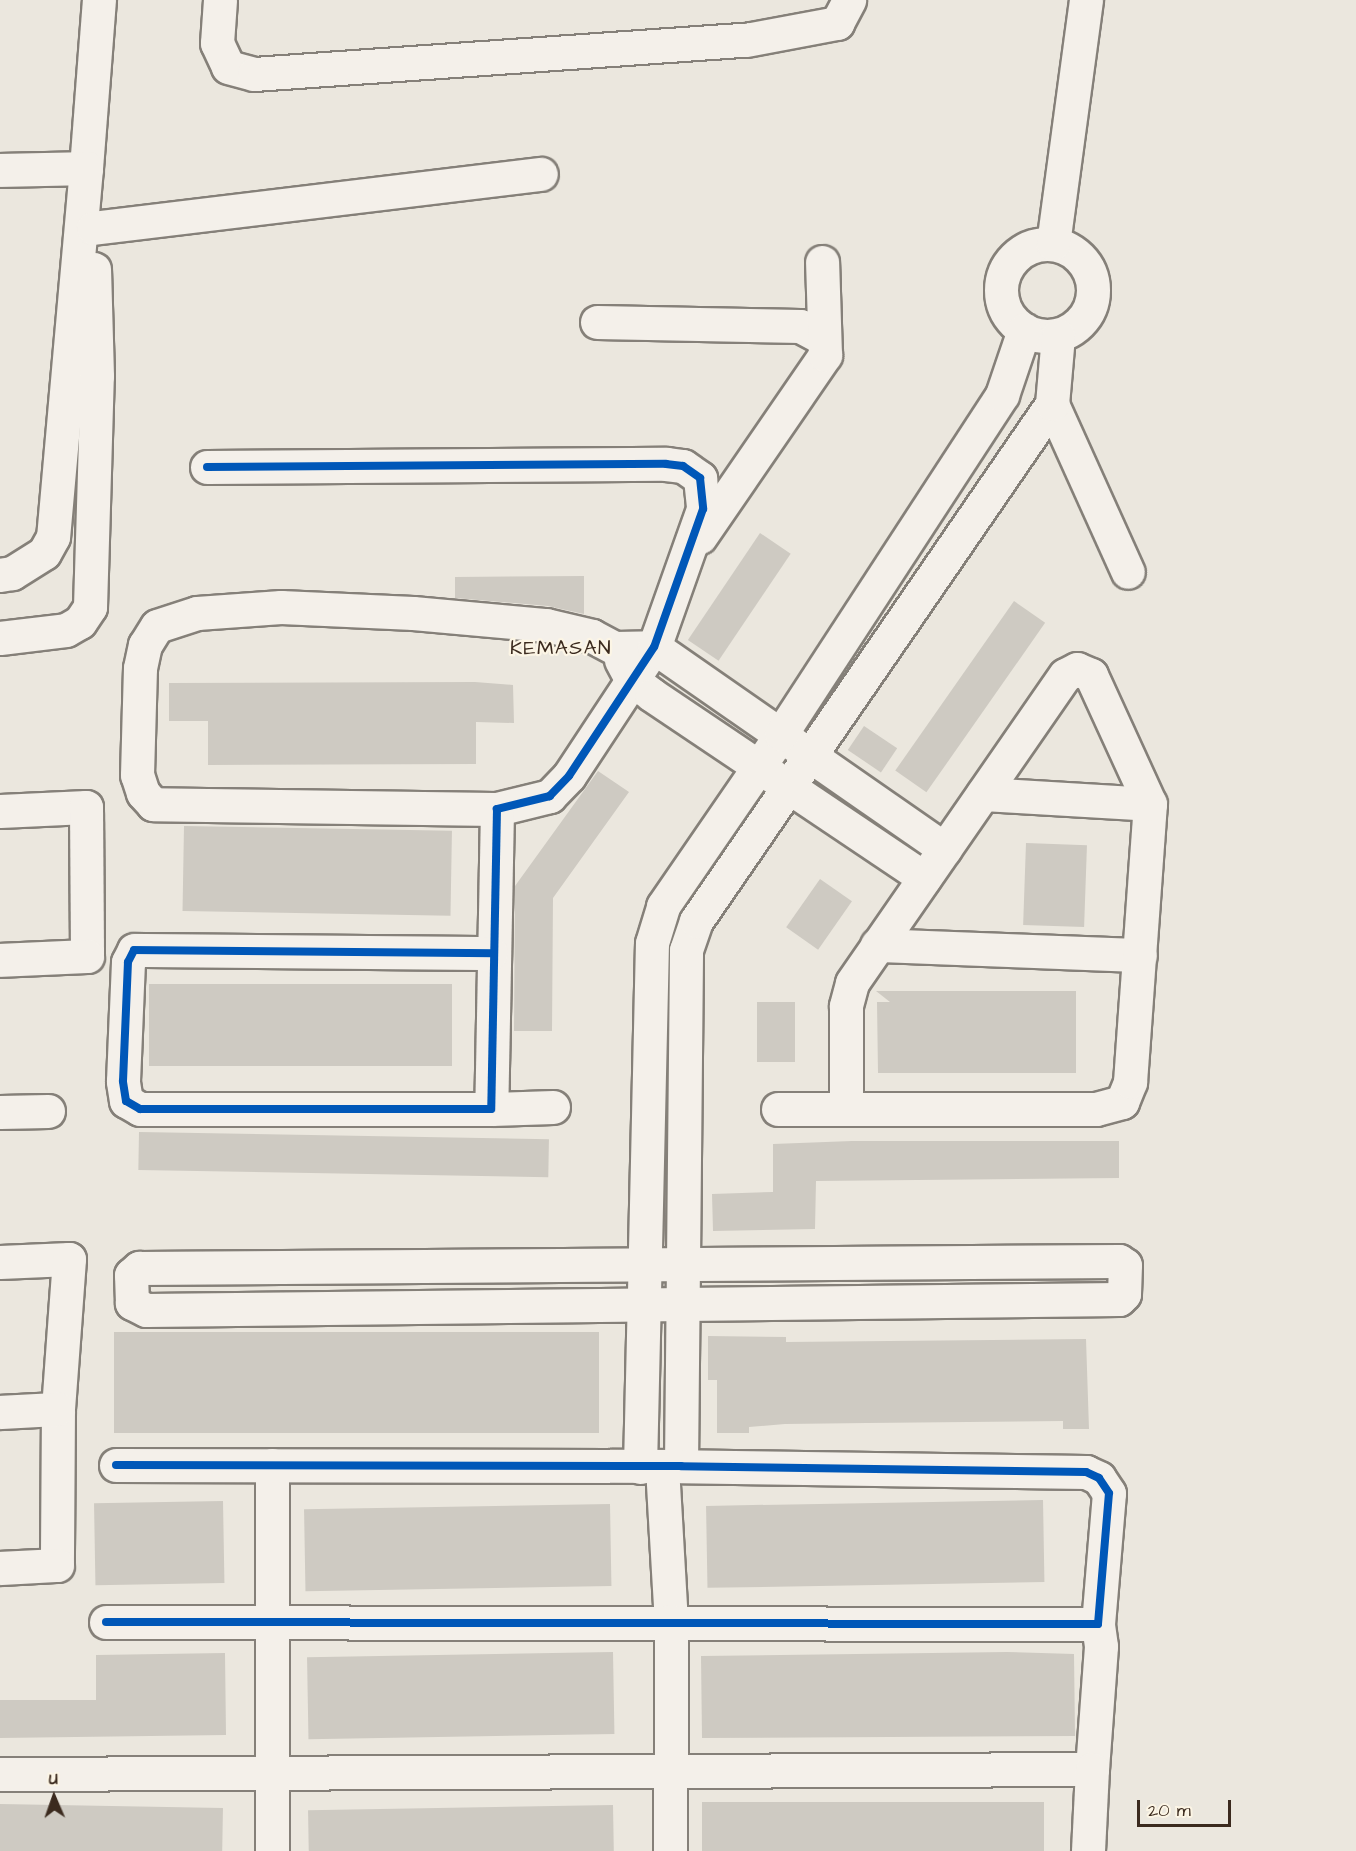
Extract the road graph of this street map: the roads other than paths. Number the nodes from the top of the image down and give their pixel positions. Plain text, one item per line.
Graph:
1 (99, 0) edge
2 (220, 0) edge
3 (849, 0) edge
4 (1086, 0) edge
5 (86, 168) junction
6 (0, 170) edge
7 (541, 174) dead end
8 (88, 217) junction
9 (1053, 244) junction
10 (822, 262) dead end
11 (597, 322) dead end
12 (1024, 330) junction
13 (1058, 335) junction
14 (821, 337) junction
15 (1052, 404) junction
16 (207, 466) dead end
17 (684, 561) junction
18 (1128, 572) dead end
19 (0, 575) edge
20 (0, 638) edge
21 (654, 647) junction
22 (615, 648) junction
23 (631, 679) junction
24 (781, 734) junction
25 (810, 755) junction
26 (758, 769) junction
27 (787, 788) junction
28 (983, 794) junction
29 (1150, 804) junction
30 (497, 809) junction
31 (0, 811) edge
32 (945, 849) junction
33 (924, 878) junction
34 (877, 945) junction
35 (491, 953) junction
36 (1140, 956) junction
37 (0, 960) edge
38 (553, 1107) dead end
39 (846, 1107) junction
40 (491, 1109) junction
41 (778, 1109) dead end
42 (48, 1111) dead end
43 (0, 1112) edge
44 (0, 1262) edge
45 (643, 1262) junction
46 (681, 1263) junction
47 (641, 1302) junction
48 (680, 1302) junction
49 (58, 1409) junction
50 (0, 1412) edge
51 (116, 1465) dead end
52 (272, 1465) junction
53 (661, 1466) junction
54 (0, 1568) edge
55 (272, 1621) junction
56 (671, 1621) junction
57 (106, 1622) dead end
58 (1098, 1624) junction
59 (1092, 1769) junction
60 (671, 1770) junction
61 (0, 1774) edge
62 (272, 1774) junction
63 (272, 1851) edge
64 (670, 1851) edge
65 (1088, 1851) edge

1 - 5 street
2 - 3 street
4 - 9 street
5 - 6 street
5 - 8 street
7 - 8 street
8 - 19 street
8 - 20 street
9 - 12 street
9 - 13 street
10 - 14 street
11 - 14 street
12 - 13 street
12 - 24 street
13 - 15 street
14 - 17 street
15 - 18 street
15 - 25 street
16 - 17 street
17 - 21 street
21 - 22 street
21 - 23 street
21 - 24 street
22 - 23 street
22 - 30 street
23 - 26 street
23 - 30 street
24 - 25 street
24 - 26 street
25 - 27 street
25 - 32 street
26 - 27 street
26 - 45 street
27 - 33 street
27 - 46 street
28 - 29 street
28 - 29 street
28 - 32 street
29 - 36 street
30 - 35 street
31 - 37 street
32 - 33 street
33 - 34 street
34 - 36 street
34 - 39 street
35 - 40 street
35 - 40 street
36 - 39 street
38 - 40 street
39 - 41 street
42 - 43 street
44 - 49 street
45 - 46 street
45 - 47 street
45 - 47 street
46 - 48 street
46 - 48 street
47 - 48 street
47 - 53 street
48 - 53 street
49 - 50 street
49 - 54 street
51 - 52 street
52 - 53 street
52 - 55 street
53 - 56 street
53 - 58 street
55 - 56 street
55 - 57 street
55 - 62 street
56 - 58 street
56 - 60 street
58 - 59 street
59 - 60 street
59 - 65 street
60 - 62 street
60 - 64 street
61 - 62 street
62 - 63 street

